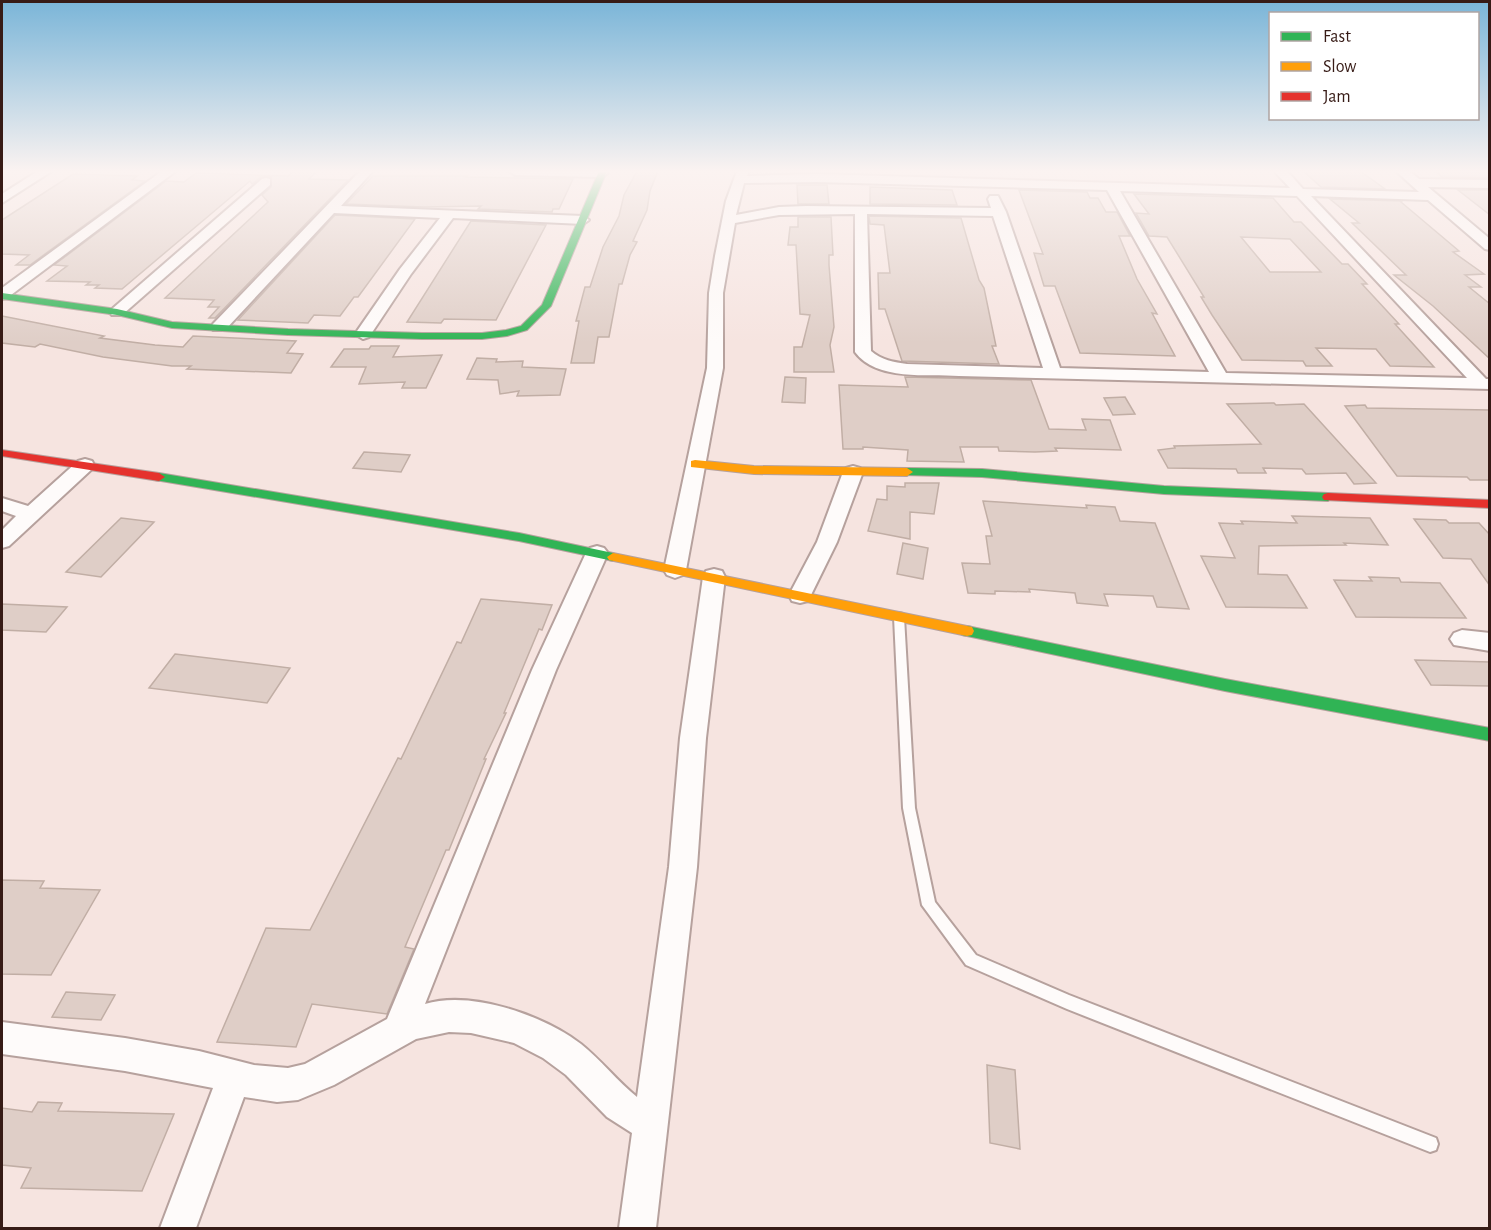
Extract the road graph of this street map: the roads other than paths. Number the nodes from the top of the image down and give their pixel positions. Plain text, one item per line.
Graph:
1 (92, 228) edge
2 (213, 228) edge
3 (312, 228) edge
4 (438, 228) edge
5 (579, 228) edge
6 (728, 228) edge
7 (861, 228) edge
8 (1005, 228) edge
9 (1135, 228) edge
10 (1336, 228) edge
11 (1469, 228) edge
12 (1490, 246) edge
13 (2, 295) edge
14 (117, 312) junction
15 (219, 327) junction
16 (363, 334) junction
17 (1053, 373) junction
18 (1220, 376) junction
19 (1486, 384) edge
20 (2, 453) edge
21 (695, 464) junction
22 (85, 465) junction
23 (854, 472) junction
24 (2, 504) edge
25 (1490, 504) edge
26 (30, 514) junction
27 (2, 541) edge
28 (597, 553) junction
29 (675, 570) junction
30 (714, 577) junction
31 (800, 594) junction
32 (899, 617) junction
33 (1462, 639) dead end
34 (1490, 642) edge
35 (1490, 735) edge
36 (400, 1028) junction
37 (2, 1038) edge
38 (235, 1076) junction
39 (650, 1123) junction
40 (1430, 1144) dead end
41 (178, 1228) edge
42 (638, 1228) edge

1 - 13 street
2 - 14 street
3 - 15 street
4 - 16 street
5 - 16 street
6 - 21 street
7 - 17 street
8 - 17 street
9 - 18 street
10 - 19 street
11 - 12 street
13 - 14 street
14 - 15 street
15 - 16 street
17 - 18 street
18 - 19 street
20 - 22 street
21 - 23 street
21 - 29 street
22 - 26 street
22 - 28 street
23 - 25 street
23 - 31 street
24 - 26 street
26 - 27 street
28 - 29 street
28 - 36 street
29 - 30 street
30 - 31 street
30 - 39 street
31 - 32 street
32 - 35 street
32 - 40 lane
33 - 34 street
36 - 38 street
36 - 39 street
37 - 38 street
38 - 41 street
39 - 42 street

